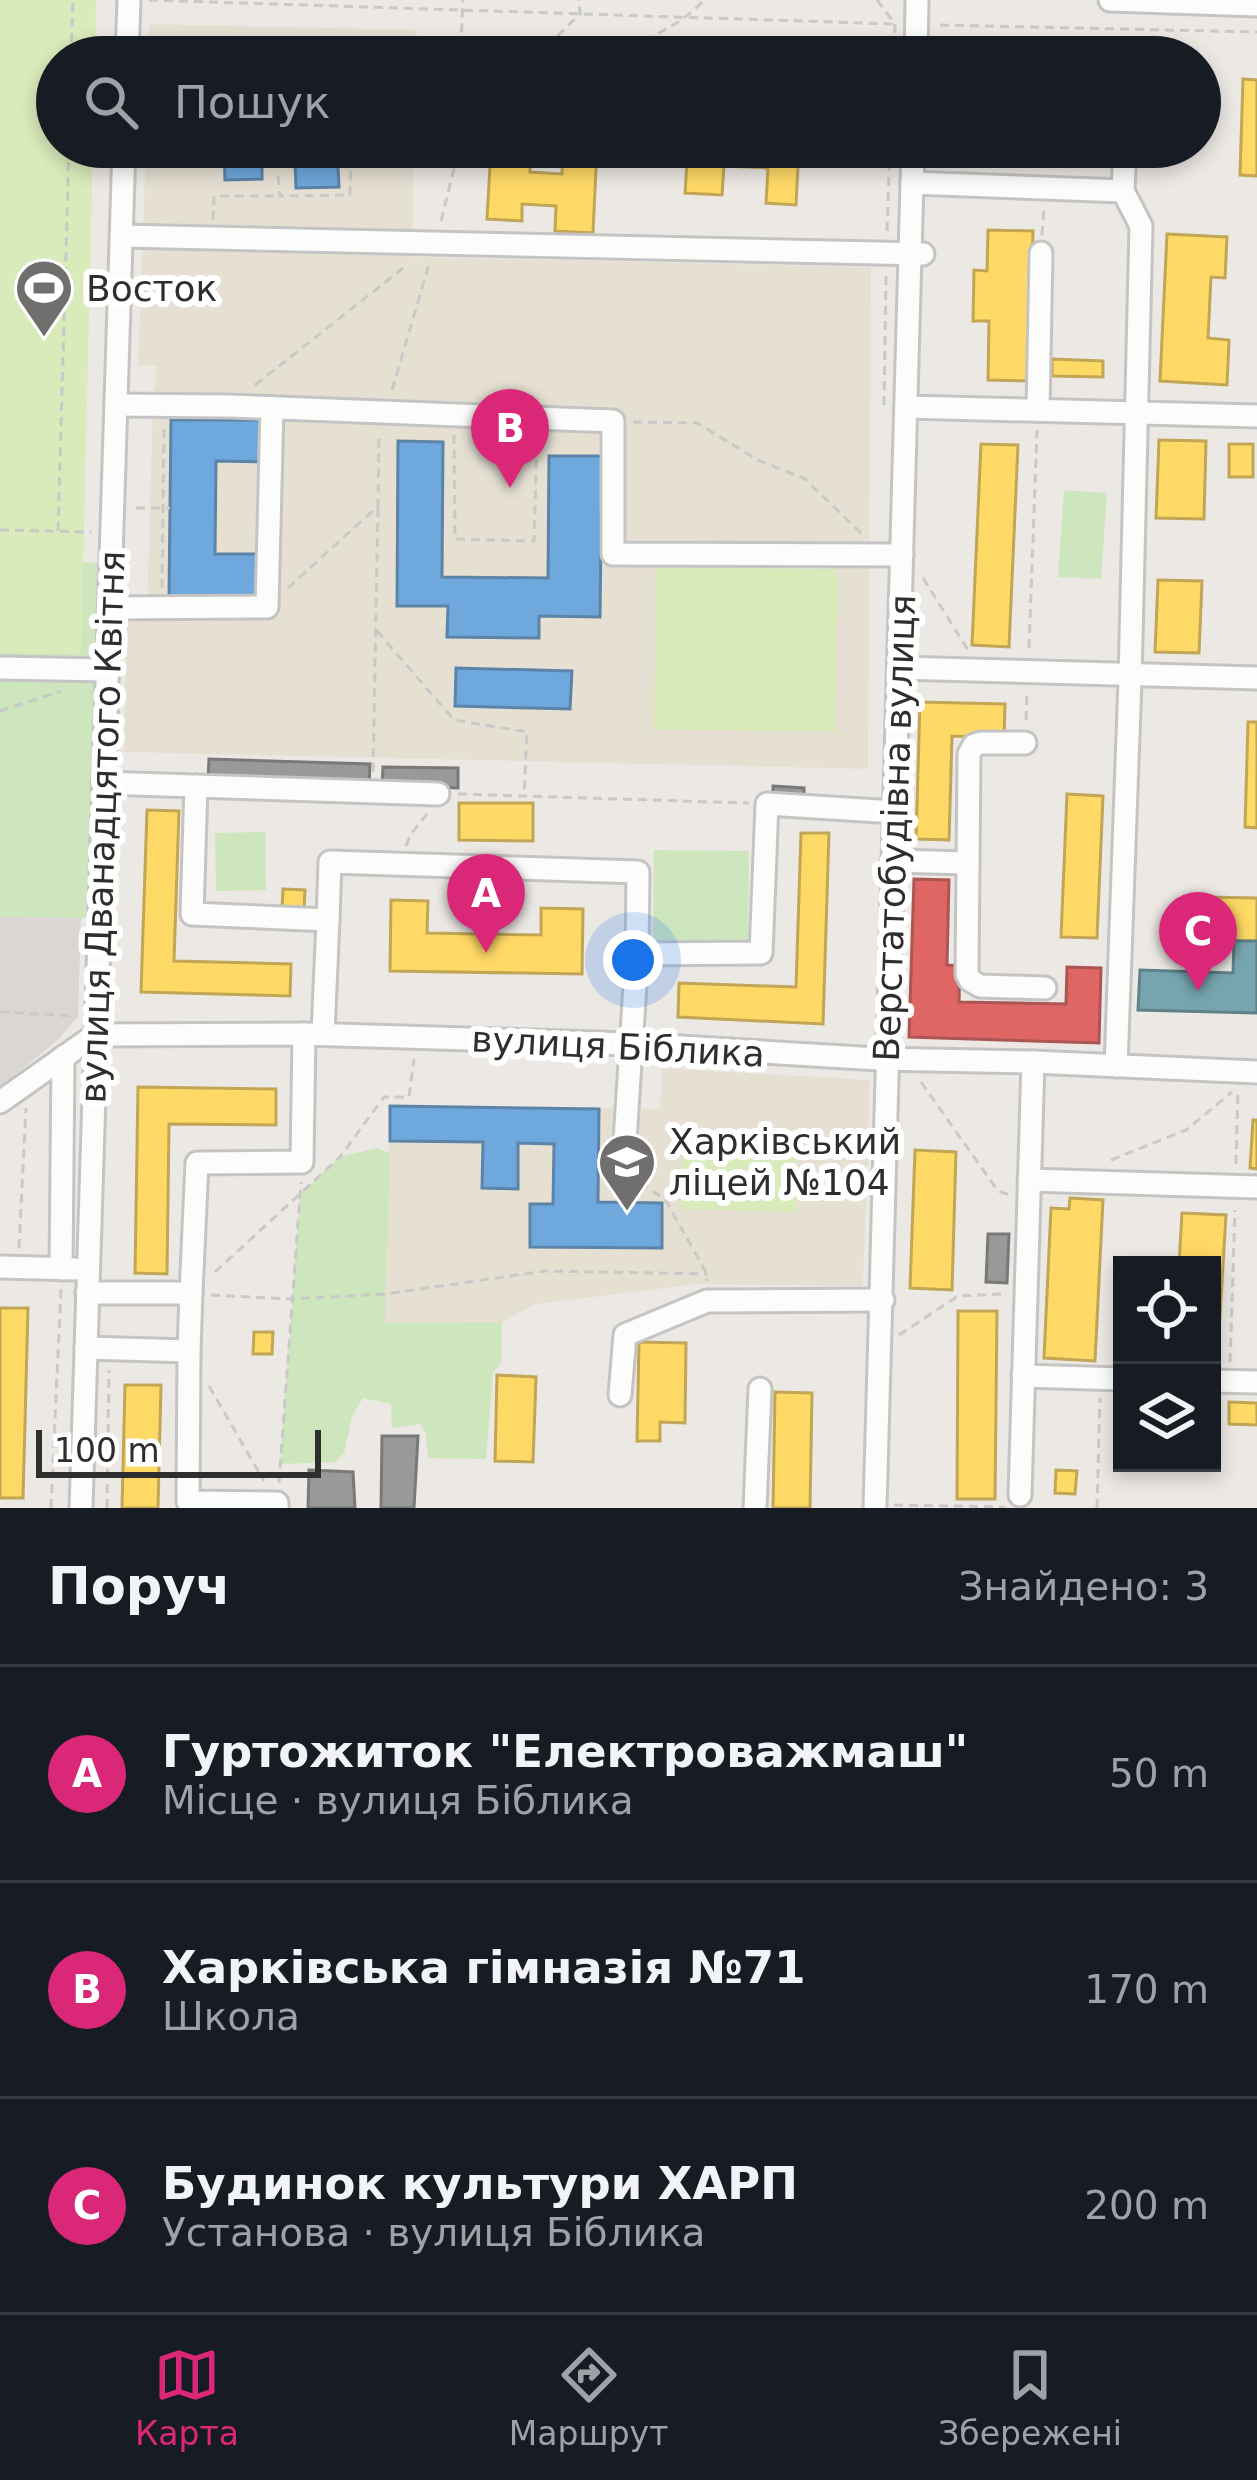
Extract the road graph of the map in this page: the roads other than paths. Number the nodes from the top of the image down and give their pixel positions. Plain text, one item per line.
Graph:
1 (129, 0) edge
2 (917, 0) edge
3 (1110, 0) edge
4 (1257, 5) edge
5 (128, 36) edge
6 (910, 36) edge
7 (124, 168) edge
8 (912, 168) edge
9 (1124, 168) edge
10 (912, 183) junction
11 (1123, 191) junction
12 (122, 236) junction
13 (1041, 253) road end
14 (917, 254) junction
15 (116, 405) junction
16 (906, 407) junction
17 (272, 408) junction
18 (1038, 410) junction
19 (1136, 412) junction
20 (1257, 416) edge
21 (892, 555) junction
22 (109, 608) junction
23 (0, 668) edge
24 (899, 668) junction
25 (107, 670) junction
26 (1257, 678) edge
27 (1025, 743) road end
28 (103, 784) junction
29 (196, 786) junction
30 (436, 794) road end
31 (895, 812) junction
32 (893, 861) junction
33 (968, 862) junction
34 (328, 920) junction
35 (637, 954) junction
36 (1046, 988) dead end
37 (314, 1034) junction
38 (95, 1035) junction
39 (630, 1044) junction
40 (63, 1057) junction
41 (887, 1059) junction
42 (1033, 1062) junction
43 (1116, 1066) junction
44 (1257, 1072) edge
45 (0, 1102) edge
46 (623, 1172) road end
47 (1246, 1187) edge
48 (1029, 1191) junction
49 (9, 1264) edge
50 (61, 1269) junction
51 (88, 1269) junction
52 (87, 1293) junction
53 (191, 1294) junction
54 (883, 1300) junction
55 (86, 1348) junction
56 (189, 1351) junction
57 (1023, 1376) junction
58 (1111, 1378) edge
59 (1221, 1381) edge
60 (1257, 1382) edge
61 (760, 1389) dead end
62 (620, 1395) dead end
63 (1020, 1495) road end
64 (277, 1506) edge
65 (880, 1507) edge
66 (81, 1508) edge
67 (755, 1508) edge

1 - 5 street
2 - 6 street
3 - 4 street
7 - 12 street, вулиця Дванадцятого Квітня
8 - 10 street, Верстатобудівна вулиця
9 - 11 street
10 - 11 street
10 - 14 street, Верстатобудівна вулиця
11 - 19 street
12 - 14 street
12 - 15 street, вулиця Дванадцятого Квітня
13 - 18 street
14 - 16 street, Верстатобудівна вулиця
15 - 17 street
15 - 22 street, вулиця Дванадцятого Квітня
16 - 18 street
16 - 21 street, Верстатобудівна вулиця
17 - 21 street
17 - 22 street
18 - 19 street
19 - 20 street
19 - 43 street
21 - 24 street, Верстатобудівна вулиця
22 - 25 street, вулиця Дванадцятого Квітня
23 - 25 street
24 - 26 street
24 - 31 street, Верстатобудівна вулиця
25 - 28 street, вулиця Дванадцятого Квітня
27 - 33 street
28 - 29 street
28 - 38 street, вулиця Дванадцятого Квітня
29 - 30 street
29 - 34 street
31 - 32 street, Верстатобудівна вулиця
31 - 35 street
32 - 33 street
32 - 41 street, Верстатобудівна вулиця
33 - 36 street
34 - 35 street
34 - 37 street
35 - 39 street
37 - 38 street, вулиця Біблика
37 - 39 street, вулиця Біблика
37 - 53 street
38 - 40 street
38 - 51 street, вулиця Дванадцятого Квітня
39 - 41 street, вулиця Біблика
39 - 46 street
40 - 45 street
40 - 50 street
41 - 42 street, вулиця Біблика
41 - 54 street, Верстатобудівна вулиця
42 - 43 street, вулиця Біблика
42 - 48 street
43 - 44 street, вулиця Біблика
47 - 48 street
48 - 57 street
49 - 50 street
50 - 51 street
51 - 52 street, вулиця Дванадцятого Квітня
52 - 53 street
52 - 55 street, вулиця Дванадцятого Квітня
53 - 56 street
54 - 62 street
54 - 65 street, Верстатобудівна вулиця
55 - 56 street
55 - 66 street, вулиця Дванадцятого Квітня
56 - 64 street
57 - 58 street
57 - 63 street
59 - 60 street
61 - 67 street

